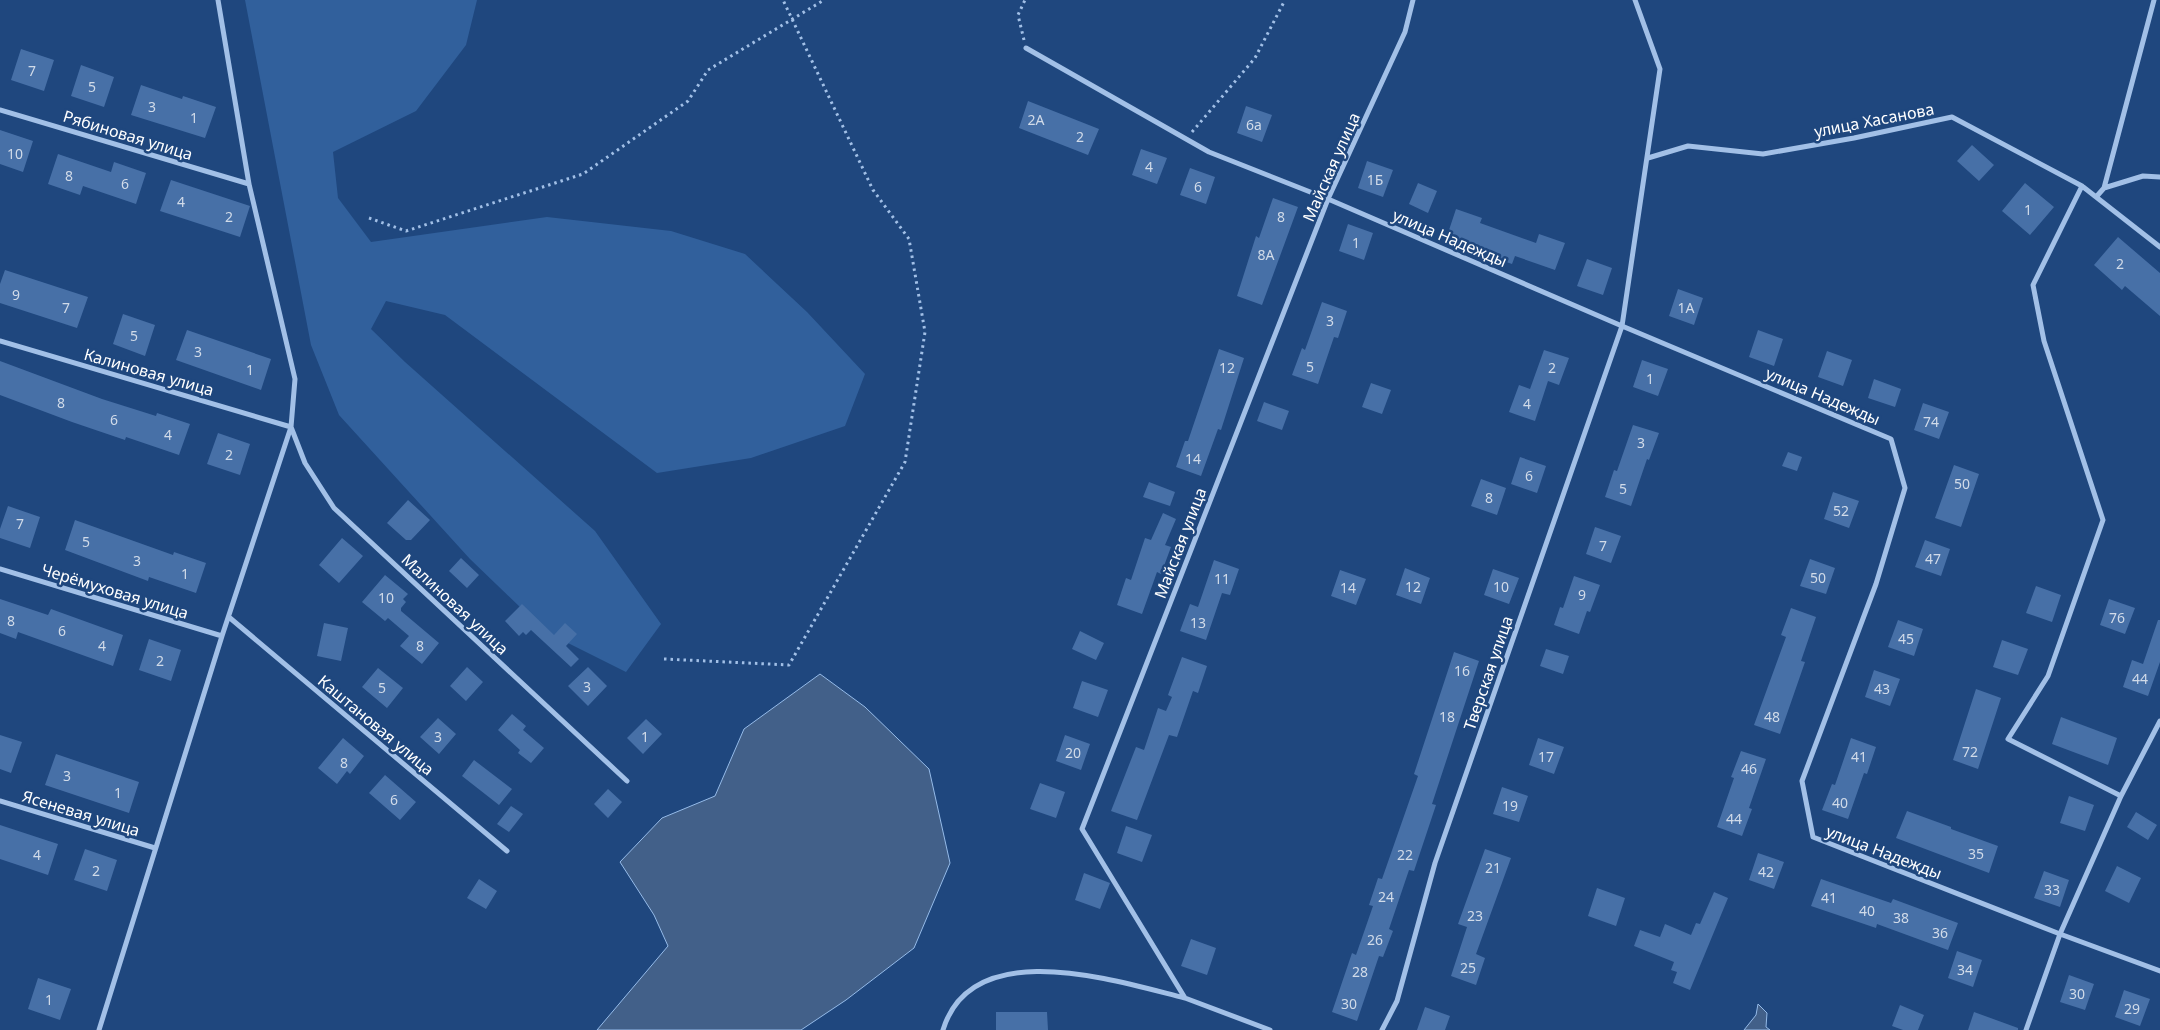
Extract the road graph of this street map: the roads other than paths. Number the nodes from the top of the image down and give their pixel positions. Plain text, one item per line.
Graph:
1 (218, 0) edge
2 (1413, 0) edge
3 (1635, 0) edge
4 (2154, 0) edge
5 (1026, 48) road end
6 (0, 110) edge
7 (1648, 158) junction
8 (2160, 177) edge
9 (249, 184) junction
10 (2082, 186) junction
11 (2104, 188) junction
12 (2097, 196) junction
13 (1328, 199) junction
14 (2160, 247) edge
15 (1622, 326) junction
16 (0, 341) edge
17 (291, 427) junction
18 (0, 569) edge
19 (230, 618) junction
20 (222, 636) junction
21 (2160, 721) edge
22 (627, 781) dead end
23 (2121, 796) junction
24 (0, 801) edge
25 (155, 848) junction
26 (507, 851) dead end
27 (2060, 934) junction
28 (2160, 971) edge
29 (1185, 998) junction
30 (99, 1030) edge
31 (943, 1030) edge
32 (1270, 1030) edge
33 (1382, 1030) edge
34 (2026, 1030) edge

1 - 9 street
2 - 13 street, Майская улица
3 - 7 street, Тверская улица
4 - 11 street
5 - 13 street, улица Надежды
6 - 9 street, Рябиновая улица
7 - 10 street, улица Хасанова
7 - 15 street, Тверская улица
8 - 11 street
9 - 17 street
10 - 12 street, улица Хасанова
10 - 23 street
11 - 12 street
12 - 14 street, улица Хасанова
13 - 15 street, улица Надежды
13 - 29 street, Майская улица
15 - 27 street, улица Надежды
15 - 33 street, Тверская улица
16 - 17 street, Калиновая улица
17 - 19 street
17 - 22 street, Малиновая улица
18 - 20 street, Черёмуховая улица
19 - 20 street
19 - 26 street, Каштановая улица
20 - 25 street
21 - 23 street
23 - 27 street
24 - 25 street, Ясеневая улица
25 - 30 street
27 - 28 street, улица Надежды
27 - 34 street
29 - 31 street
29 - 32 street

